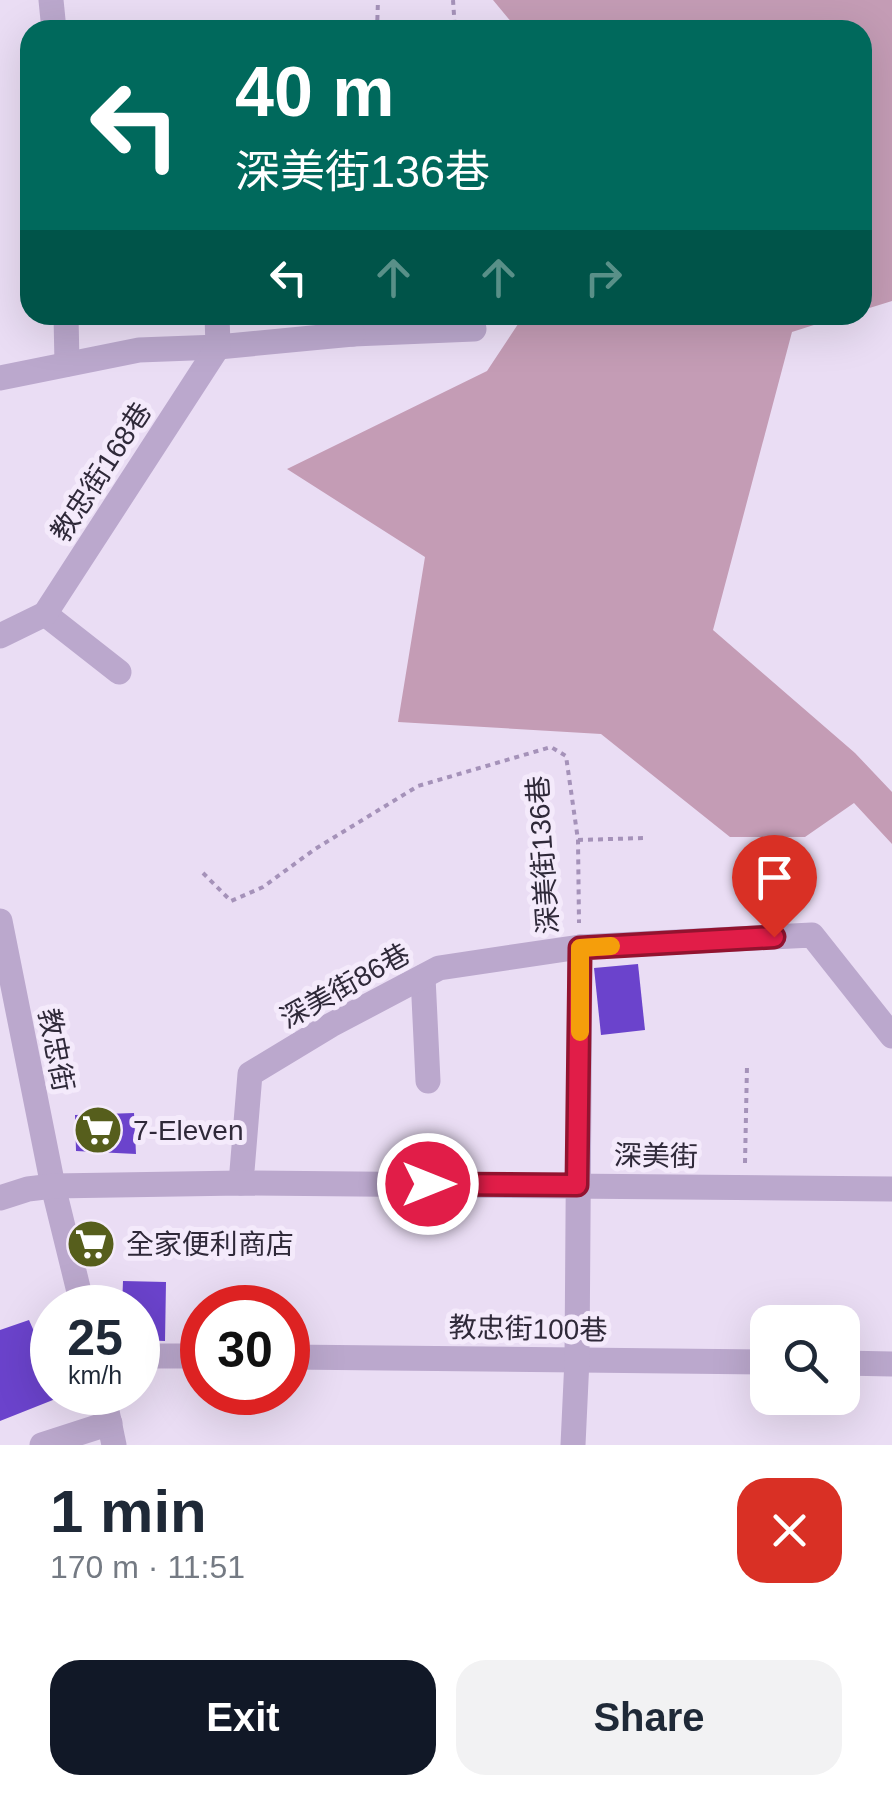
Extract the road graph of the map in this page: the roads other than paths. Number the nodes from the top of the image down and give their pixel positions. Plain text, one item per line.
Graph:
1 (66, 325) edge
2 (217, 325) edge
3 (348, 325) edge
4 (378, 325) edge
5 (474, 329) dead end
6 (218, 347) junction
7 (67, 364) junction
8 (0, 378) edge
9 (45, 614) junction
10 (0, 636) edge
11 (119, 672) dead end
12 (0, 921) edge
13 (580, 948) junction
14 (423, 977) junction
15 (892, 1036) edge
16 (428, 1080) dead end
17 (241, 1183) junction
18 (577, 1185) junction
19 (53, 1186) junction
20 (892, 1189) edge
21 (0, 1198) edge
22 (77, 1285) edge
23 (310, 1357) edge
24 (578, 1359) junction
25 (750, 1362) edge
26 (860, 1363) edge
27 (892, 1364) edge
28 (112, 1434) edge
29 (42, 1445) edge
30 (573, 1445) edge

1 - 7 street
2 - 6 street
3 - 6 street
4 - 5 street
6 - 7 street
6 - 9 street, 教忠街168巷
7 - 8 street
9 - 10 street
9 - 11 street
12 - 19 street, 教忠街
13 - 14 street, 深美街86巷
13 - 15 street, 深美街86巷
13 - 18 street, 深美街136巷
14 - 16 street
14 - 17 street, 深美街86巷
17 - 18 street, 深美街
17 - 19 street, 深美街
18 - 20 street, 深美街
18 - 24 street, 深美街136巷
19 - 21 street, 深美街
19 - 22 street, 教忠街
23 - 24 street, 教忠街100巷
24 - 25 street, 教忠街100巷
24 - 30 street, 深美街136巷
26 - 27 street
28 - 29 street

